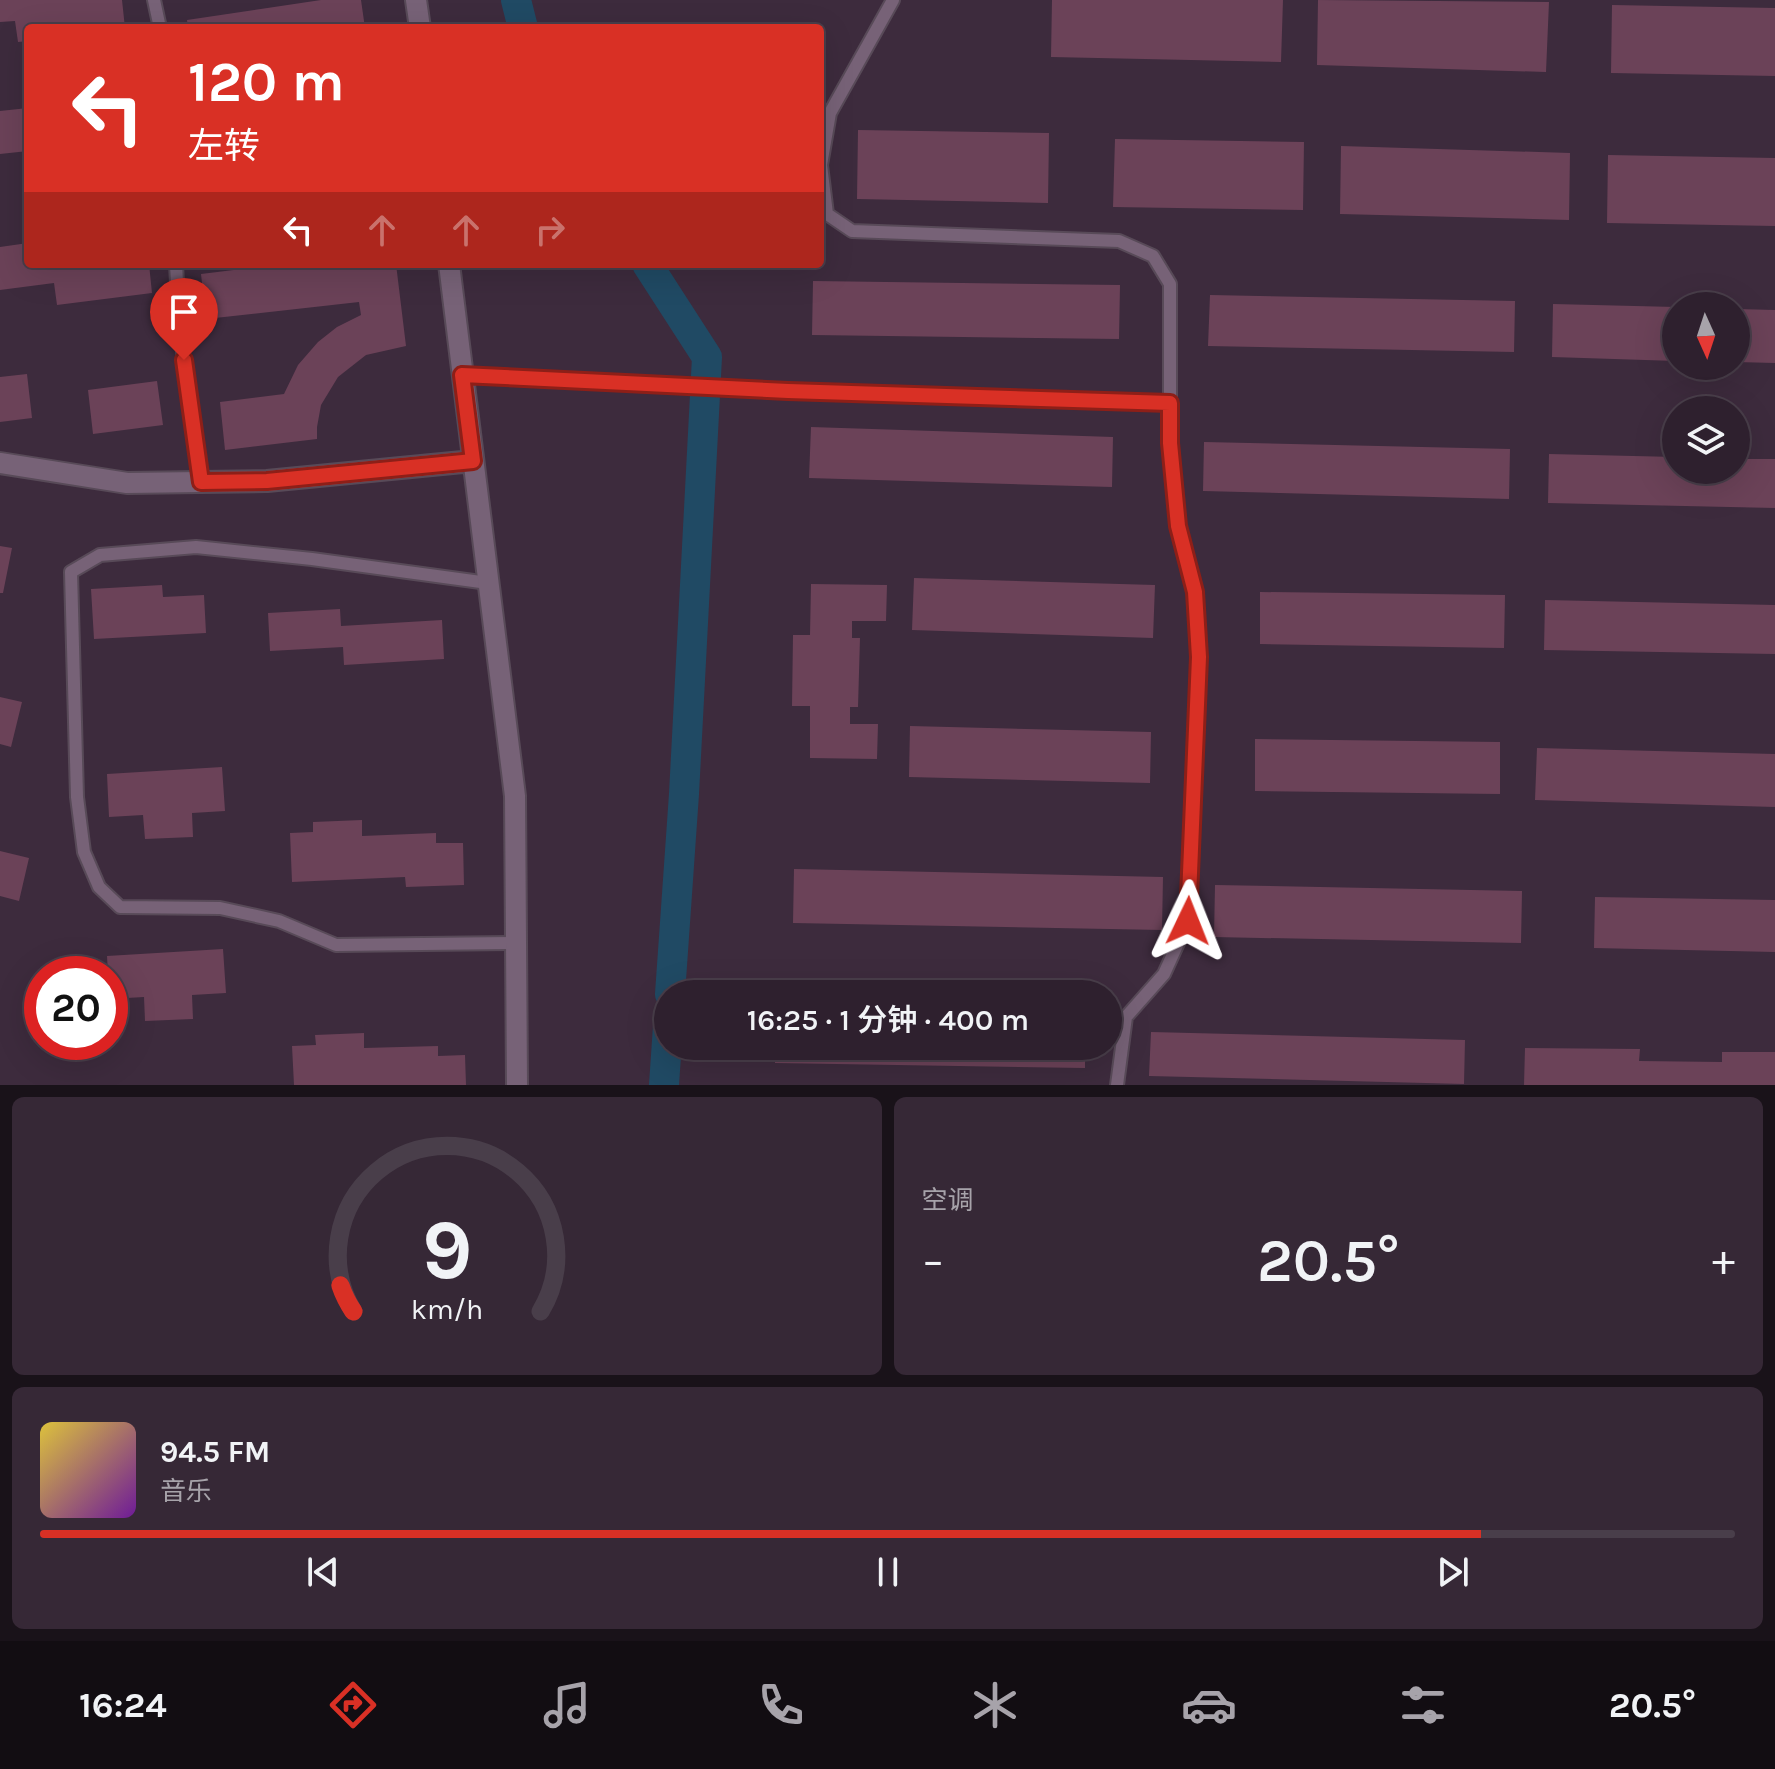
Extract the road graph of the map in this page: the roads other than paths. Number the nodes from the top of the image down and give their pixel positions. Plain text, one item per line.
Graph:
1 (154, 0) edge
2 (416, 0) edge
3 (893, 0) edge
4 (159, 24) edge
5 (419, 24) edge
6 (824, 148) edge
7 (824, 190) edge
8 (176, 268) edge
9 (449, 268) edge
10 (462, 375) junction
11 (1170, 403) junction
12 (473, 461) junction
13 (0, 463) edge
14 (201, 482) junction
15 (488, 583) junction
16 (516, 943) junction
17 (517, 1085) edge
18 (1117, 1085) edge

1 - 4 lane
2 - 5 street
3 - 6 lane
7 - 11 lane
8 - 14 lane
9 - 10 street
10 - 11 lane
10 - 12 street
11 - 18 lane
12 - 14 street
12 - 15 street
13 - 14 street
15 - 16 street
15 - 16 lane
16 - 17 street

